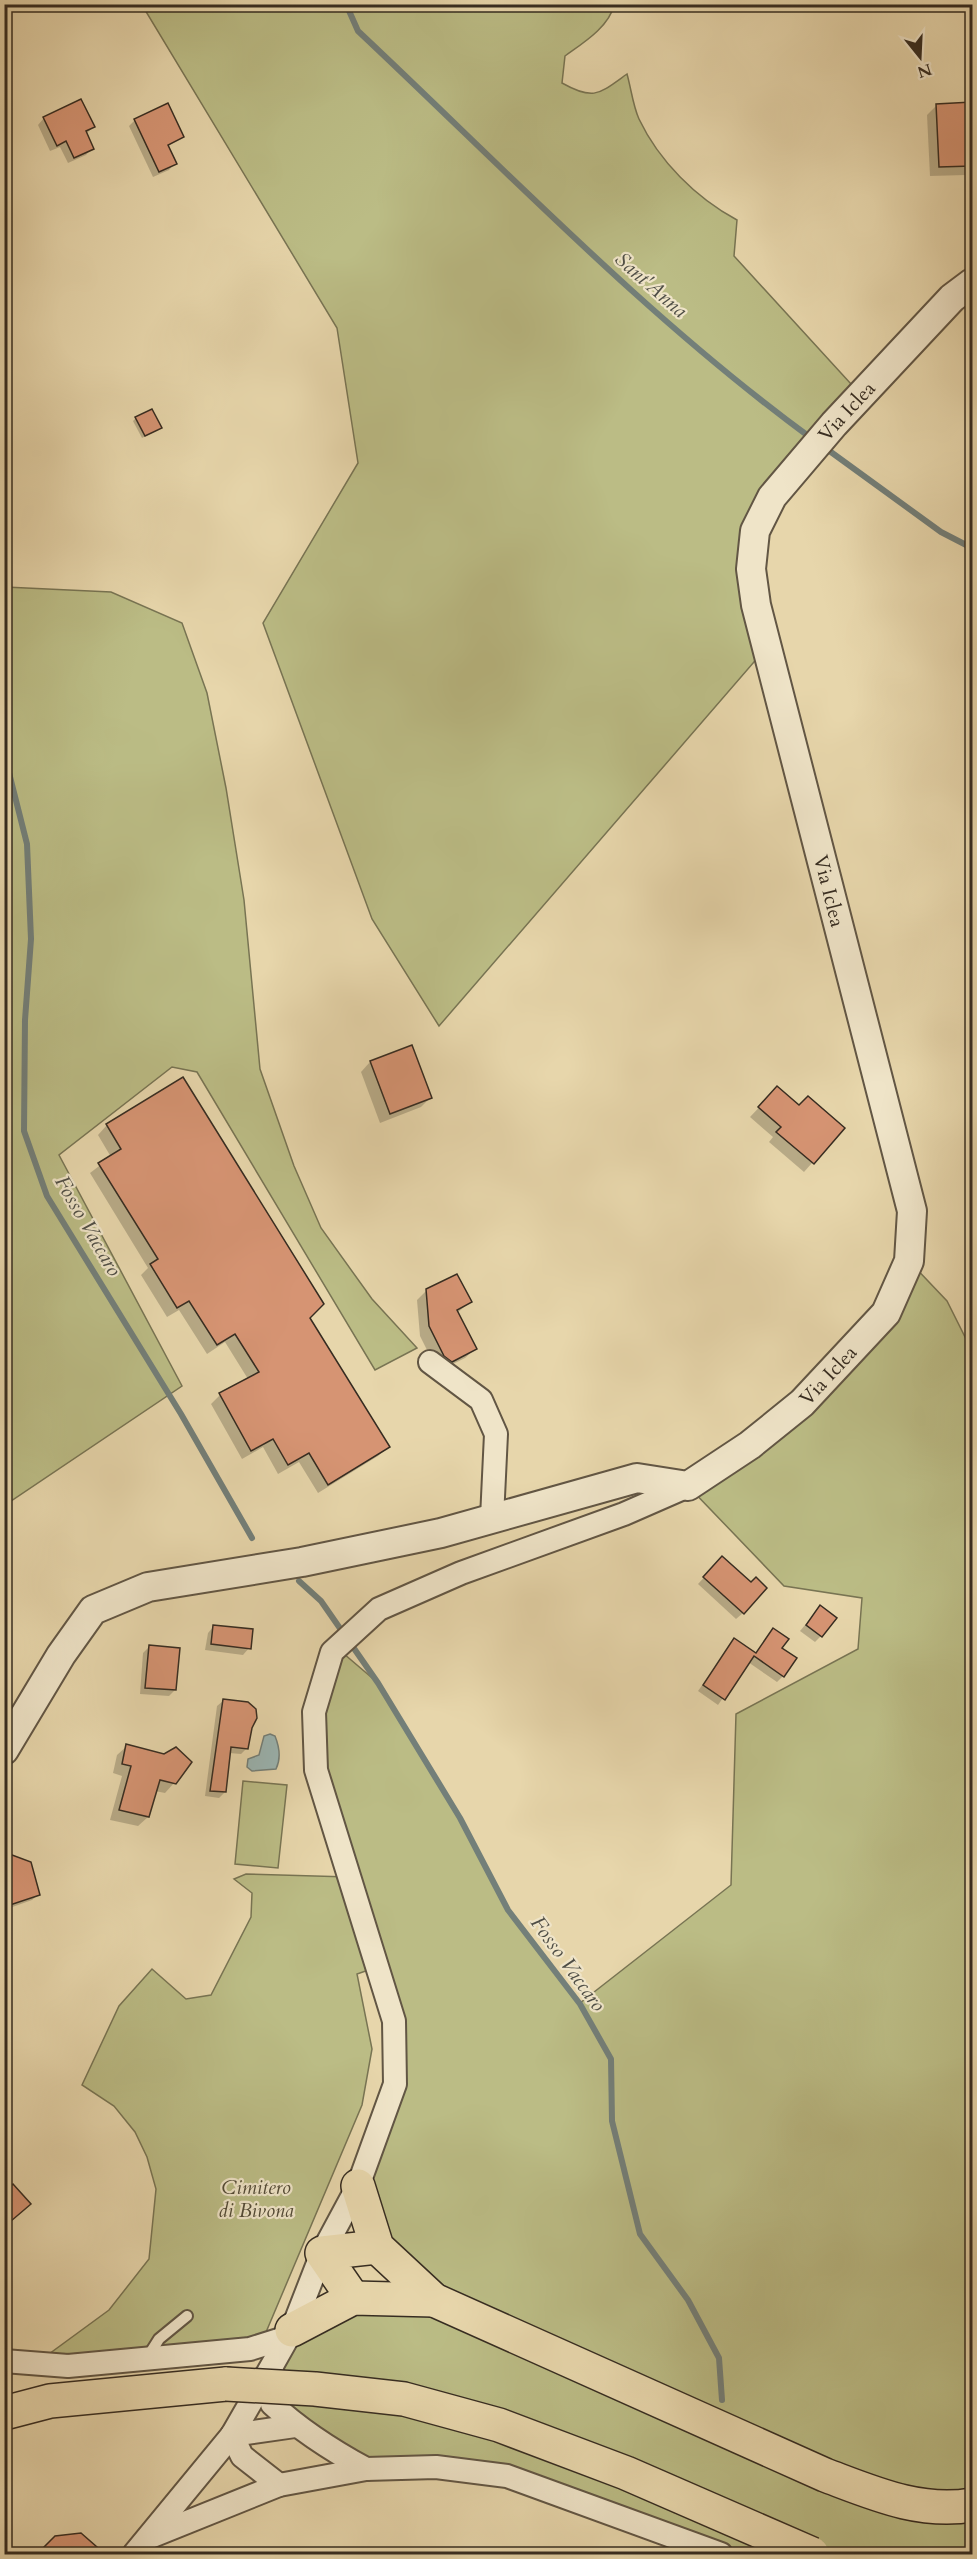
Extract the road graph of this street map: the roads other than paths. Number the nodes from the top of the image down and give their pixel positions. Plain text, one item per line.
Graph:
1 (972, 283) edge
2 (430, 1362) dead end
3 (688, 1486) junction
4 (492, 1518) junction
5 (4, 1750) edge
6 (358, 2186) junction
7 (377, 2247) junction
8 (322, 2253) junction
9 (353, 2298) junction
10 (434, 2300) junction
11 (186, 2316) dead end
12 (290, 2334) junction
13 (147, 2358) junction
14 (4, 2361) edge
15 (274, 2362) junction
16 (4, 2413) edge
17 (295, 2426) junction
18 (232, 2435) junction
19 (366, 2469) junction
20 (279, 2485) junction
21 (972, 2505) edge
22 (141, 2546) edge
23 (721, 2554) edge
24 (812, 2554) edge

1 - 3 street, Via Iclea
2 - 4 street
3 - 4 street
3 - 6 street
4 - 5 street
6 - 7 main road
6 - 8 street
7 - 8 main road
7 - 10 main road
8 - 9 main road
8 - 12 street
9 - 10 main road
9 - 12 main road
10 - 21 main road
11 - 13 lane
12 - 13 street
12 - 15 street
13 - 14 street
15 - 17 street
15 - 18 street
16 - 24 main road, bridge
17 - 18 street
17 - 19 street
18 - 20 street
18 - 22 street
19 - 20 street
19 - 23 street
20 - 22 street

